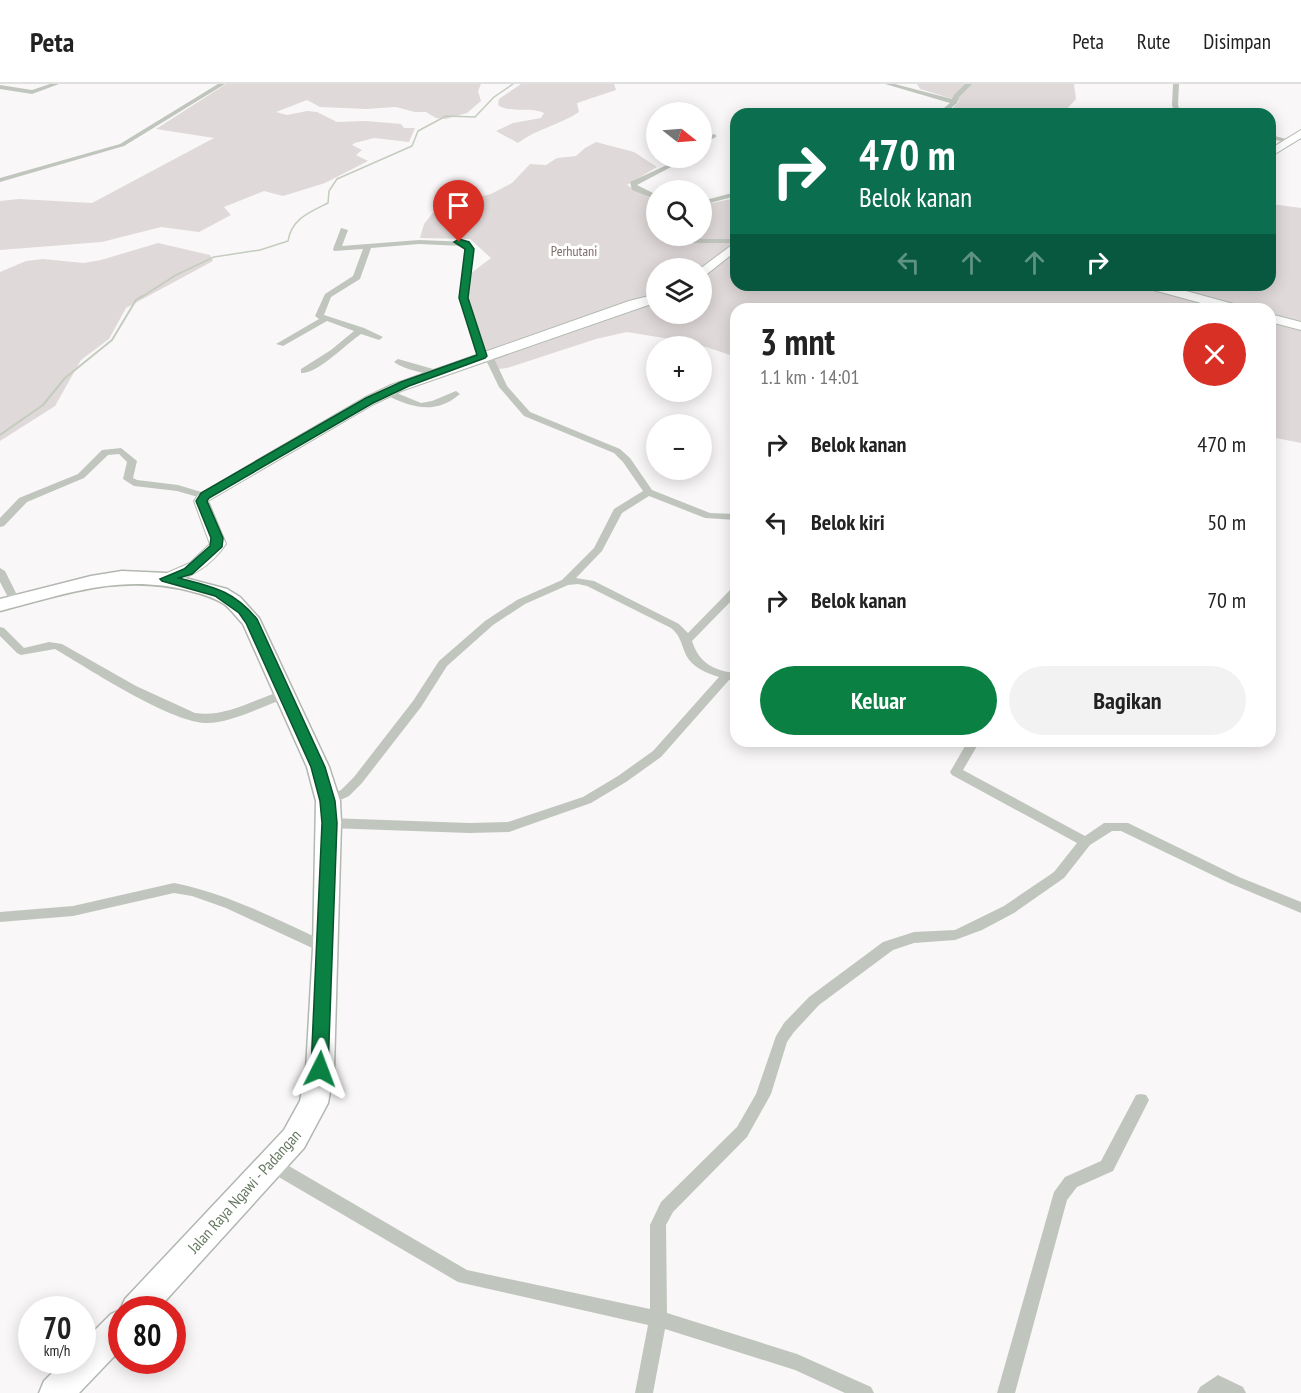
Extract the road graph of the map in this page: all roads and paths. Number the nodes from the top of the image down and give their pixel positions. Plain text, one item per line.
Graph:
1 (56, 84) edge
2 (222, 84) edge
3 (888, 84) edge
4 (969, 84) edge
5 (1176, 84) edge
6 (0, 87) edge
7 (955, 102) junction
8 (948, 108) edge
9 (1176, 108) edge
10 (1301, 133) edge
11 (1276, 138) edge
12 (1292, 141) junction
13 (1276, 150) edge
14 (665, 168) edge
15 (0, 180) edge
16 (646, 193) edge
17 (730, 196) edge
18 (712, 200) edge
19 (344, 230) dead end
20 (712, 242) edge
21 (730, 243) edge
22 (367, 248) junction
23 (730, 248) edge
24 (712, 265) edge
25 (1172, 291) edge
26 (646, 301) edge
27 (1215, 303) edge
28 (325, 320) junction
29 (1276, 320) edge
30 (1301, 326) edge
31 (362, 330) junction
32 (379, 337) dead end
33 (280, 344) dead end
34 (485, 355) junction
35 (398, 362) dead end
36 (304, 371) dead end
37 (435, 373) junction
38 (387, 392) junction
39 (456, 394) dead end
40 (648, 492) junction
41 (205, 496) junction
42 (730, 517) edge
43 (0, 524) edge
44 (0, 571) edge
45 (166, 579) junction
46 (566, 582) junction
47 (730, 596) edge
48 (8, 603) edge
49 (0, 630) edge
50 (688, 639) junction
51 (730, 676) edge
52 (730, 678) edge
53 (285, 694) junction
54 (971, 747) edge
55 (328, 812) junction
56 (1085, 842) junction
57 (1301, 908) edge
58 (0, 917) edge
59 (326, 948) junction
60 (1141, 1100) dead end
61 (271, 1164) junction
62 (149, 1296) edge
63 (658, 1319) junction
64 (108, 1339) edge
65 (56, 1393) edge
66 (644, 1393) edge
67 (865, 1393) edge
68 (1006, 1393) edge
69 (1206, 1393) edge
70 (1238, 1393) edge

1 - 6 street
2 - 15 street
3 - 7 street
4 - 7 street
5 - 9 street
7 - 8 street
10 - 12 street
11 - 12 street
12 - 13 street
14 - 16 street
17 - 18 street
19 - 22 street
20 - 21 street
22 - 28 street
22 - 34 street
23 - 24 street
25 - 27 street
26 - 34 street
28 - 31 street
28 - 33 street
29 - 30 street
31 - 32 street
31 - 36 street
34 - 37 street
34 - 40 street
35 - 37 street
37 - 38 street
38 - 39 street
38 - 41 street
40 - 42 street
40 - 46 street
41 - 43 street
41 - 45 street
44 - 48 street
45 - 48 highway, Jalan Raya Ngawi - Padangan
45 - 53 highway, Jalan Raya Ngawi - Padangan
46 - 50 street
46 - 55 street
47 - 50 street
49 - 53 street
50 - 51 street
52 - 55 street
53 - 55 highway, Jalan Raya Ngawi - Padangan
54 - 56 street
55 - 59 highway, Jalan Raya Ngawi - Padangan
56 - 57 street
56 - 63 street
58 - 59 street
59 - 61 highway, Jalan Raya Ngawi - Padangan
60 - 68 street
61 - 62 highway, Jalan Raya Ngawi - Padangan
61 - 63 street
63 - 66 street
63 - 67 street
64 - 65 highway
69 - 70 street

